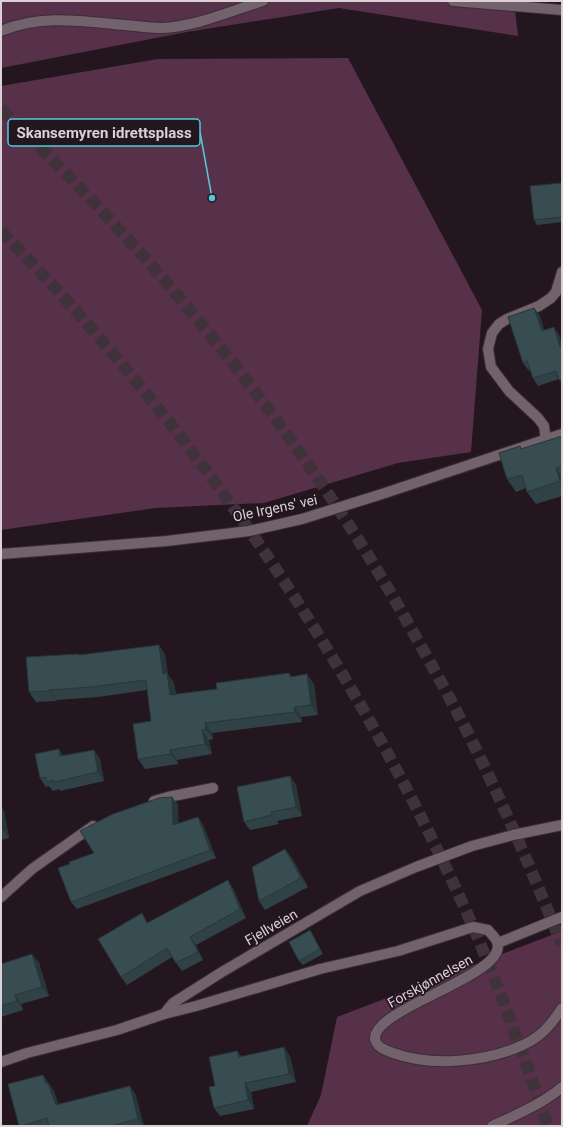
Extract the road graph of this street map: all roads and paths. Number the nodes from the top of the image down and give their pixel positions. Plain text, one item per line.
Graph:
1 (263, 1) edge
2 (453, 1) edge
3 (458, 2) edge
4 (562, 10) edge
5 (1, 31) edge
6 (562, 272) edge
7 (562, 434) edge
8 (546, 440) junction
9 (1, 554) edge
10 (213, 788) dead end
11 (145, 804) edge
12 (104, 821) edge
13 (562, 825) edge
14 (1, 897) edge
15 (562, 917) edge
16 (498, 943) junction
17 (562, 1008) edge
18 (164, 1014) junction
19 (1, 1062) edge
20 (562, 1087) edge
21 (492, 1126) edge

1 - 5 street
2 - 3 street
3 - 4 street
6 - 8 street
7 - 8 street, Ole Irgens' vei
8 - 9 street, Ole Irgens' vei
10 - 11 street
12 - 14 street
13 - 18 street, Fjellveien
15 - 16 street
16 - 17 street, Forskjønnelsen
16 - 18 street, Forskjønnelsen
18 - 19 street, Fjellveien
20 - 21 street

